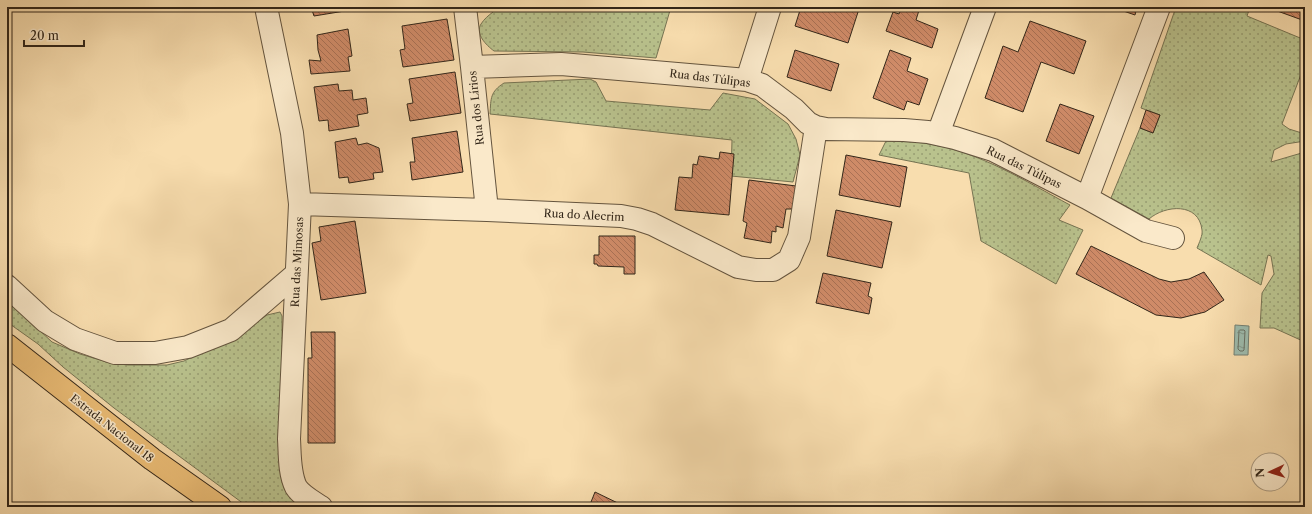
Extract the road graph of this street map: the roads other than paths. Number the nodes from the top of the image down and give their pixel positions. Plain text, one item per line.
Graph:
1 (266, 7) edge
2 (465, 7) edge
3 (770, 7) edge
4 (985, 7) edge
5 (1158, 7) edge
6 (472, 67) junction
7 (747, 80) junction
8 (816, 127) junction
9 (938, 134) junction
10 (1087, 198) junction
11 (300, 204) junction
12 (487, 210) junction
13 (1173, 238) dead end
14 (296, 274) junction
15 (7, 286) edge
16 (7, 346) edge
17 (220, 507) edge
18 (321, 507) edge

1 - 11 street, Rua das Mimosas
2 - 6 street, Rua dos Lírios
3 - 7 street
4 - 9 street
5 - 10 street
6 - 7 street, Rua das Túlipas
6 - 12 street, Rua dos Lírios
7 - 8 street, Rua das Túlipas
8 - 9 street, Rua das Túlipas
8 - 12 street, Rua do Alecrim
9 - 10 street, Rua das Túlipas
10 - 13 street, Rua das Túlipas
11 - 12 street, Rua do Alecrim
11 - 14 street, Rua das Mimosas
14 - 15 street
14 - 18 street, Rua das Mimosas
16 - 17 main road, Estrada Nacional 18

